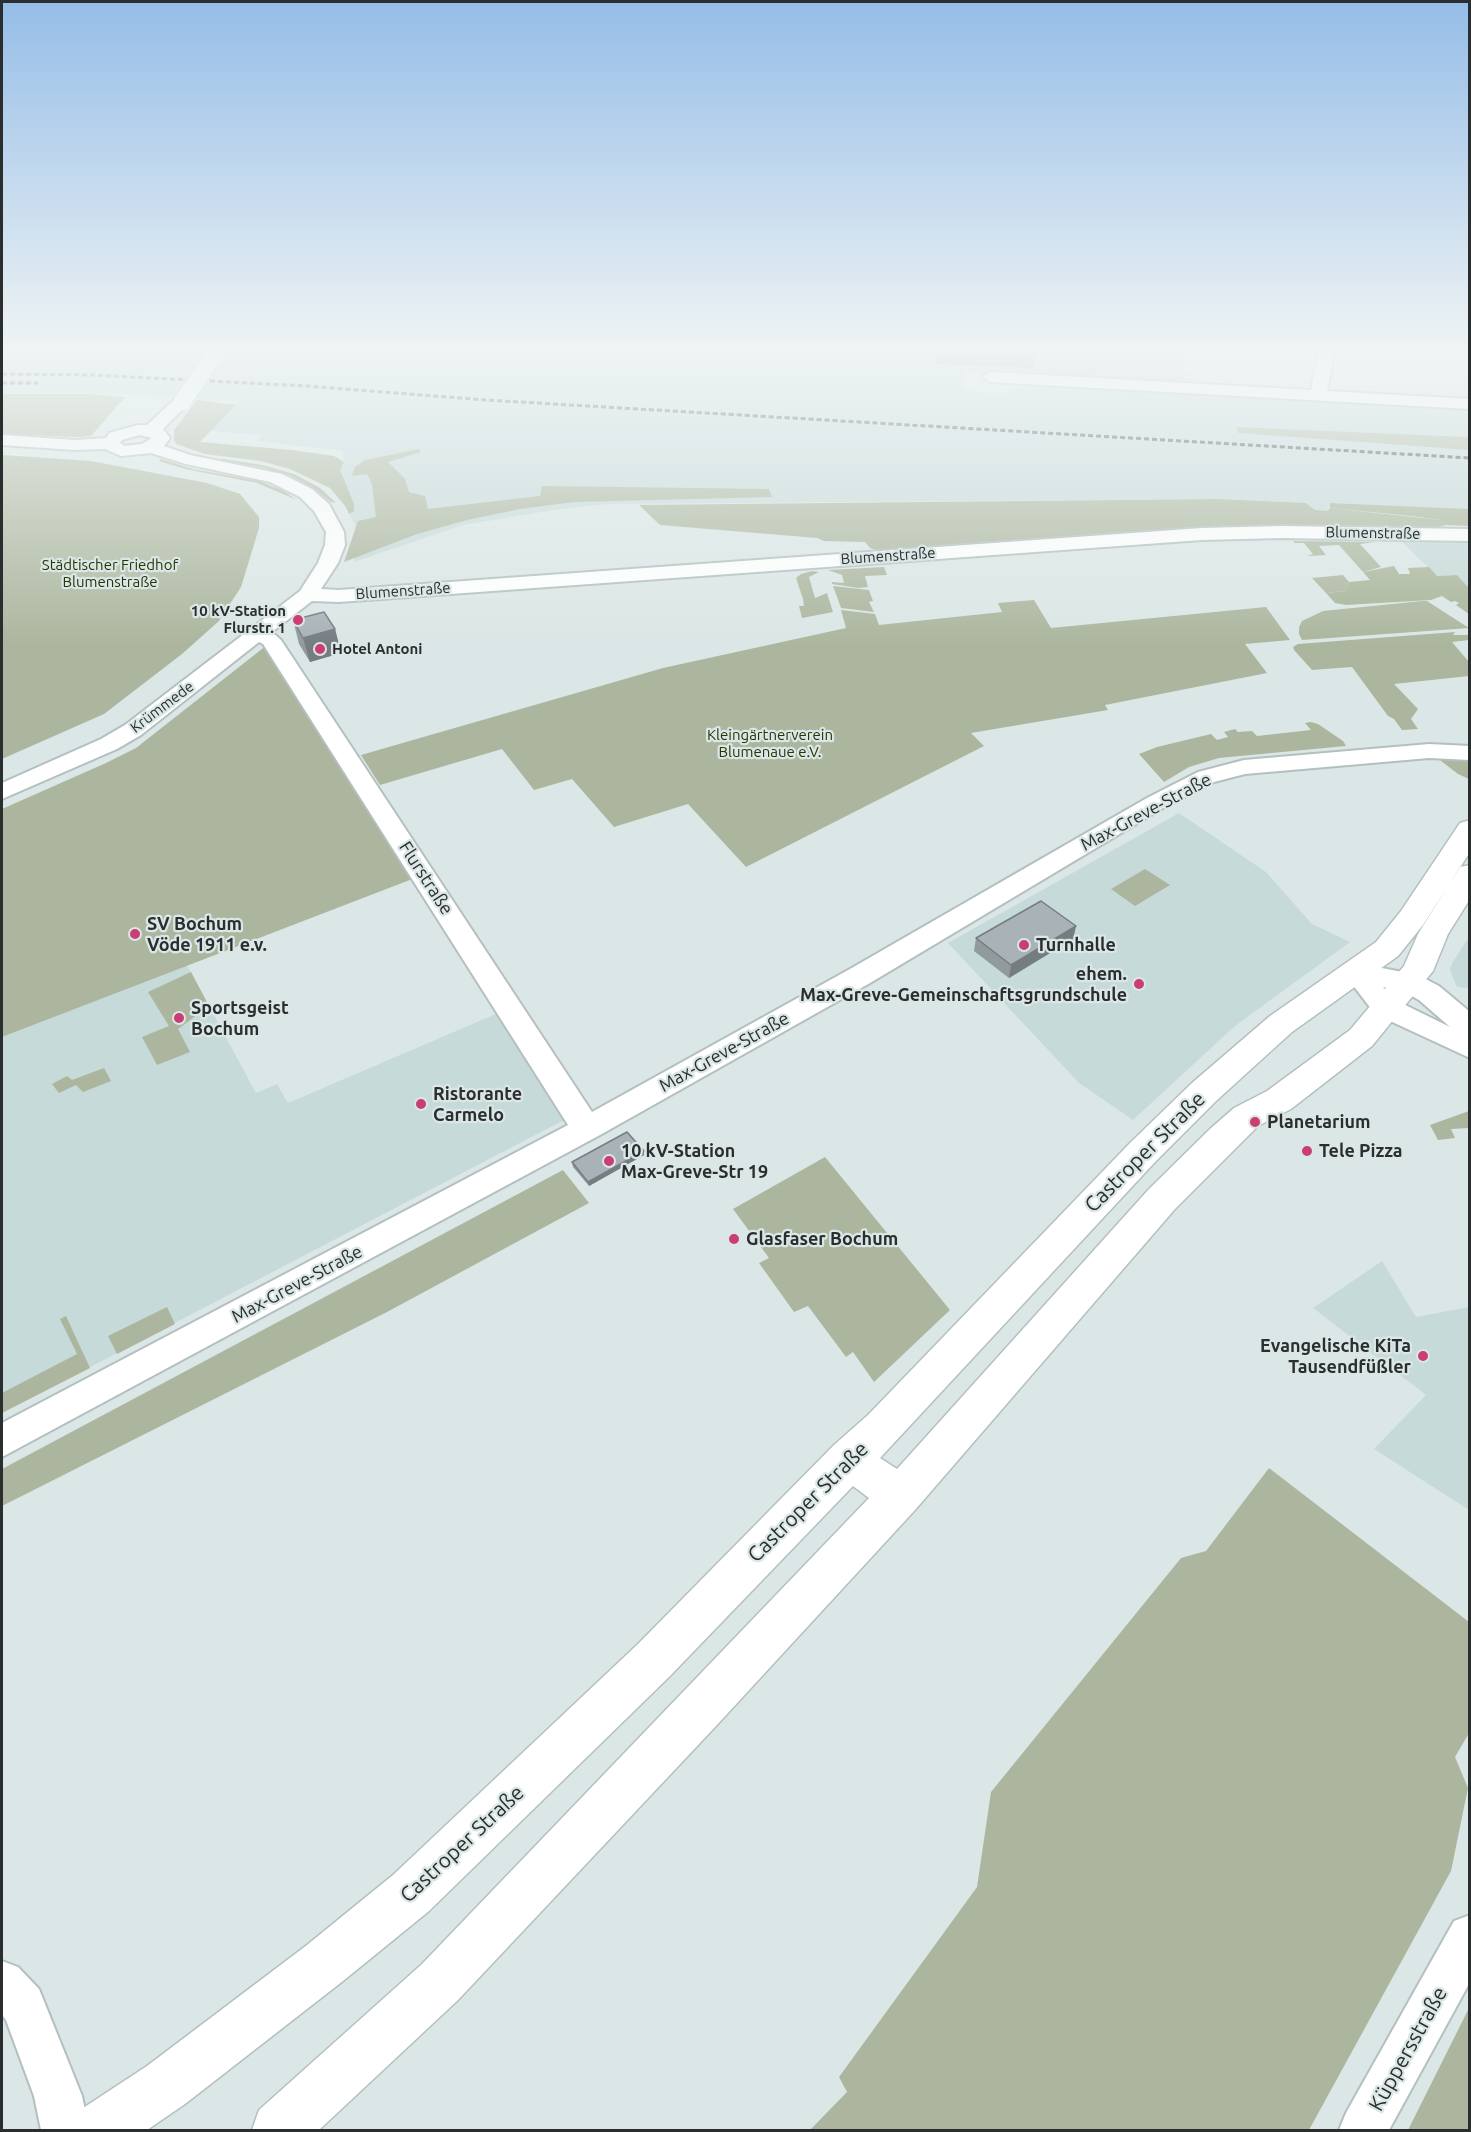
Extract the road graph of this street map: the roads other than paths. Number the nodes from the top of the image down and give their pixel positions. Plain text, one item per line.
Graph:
1 (167, 447) edge
2 (1470, 535) edge
3 (307, 595) junction
4 (258, 633) junction
5 (1470, 753) edge
6 (2, 792) edge
7 (1470, 829) edge
8 (1470, 874) edge
9 (1356, 972) junction
10 (1396, 994) junction
11 (1470, 1028) edge
12 (1470, 1048) edge
13 (590, 1127) junction
14 (2, 1441) edge
15 (849, 1459) junction
16 (900, 1496) junction
17 (1470, 1936) edge
18 (2, 1983) edge
19 (66, 2130) edge
20 (100, 2130) edge
21 (279, 2130) edge
22 (1363, 2130) edge

1 - 3 street, Krümmede
2 - 3 street, Blumenstraße
3 - 4 street, Krümmede
4 - 6 street, Krümmede
4 - 13 street, Flurstraße
5 - 13 street, Max-Greve-Straße
7 - 9 main road, Castroper Straße
8 - 10 main road
9 - 10 street
9 - 15 main road, Castroper Straße
10 - 11 street
10 - 12 street
10 - 16 main road
13 - 14 street, Max-Greve-Straße
15 - 16 main road
15 - 20 main road, Castroper Straße
16 - 21 main road
17 - 22 street, Küppersstraße
18 - 19 street

